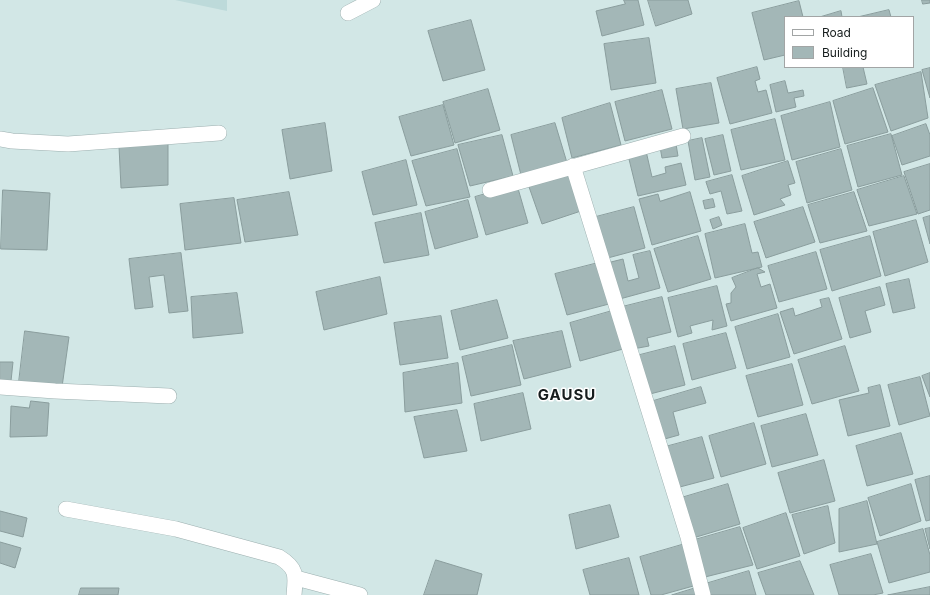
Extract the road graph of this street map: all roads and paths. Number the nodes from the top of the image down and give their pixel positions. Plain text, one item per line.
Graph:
1 (373, 0) edge
2 (348, 13) dead end
3 (218, 133) dead end
4 (683, 136) dead end
5 (0, 138) edge
6 (573, 166) junction
7 (490, 190) dead end
8 (0, 387) edge
9 (169, 396) dead end
10 (66, 509) dead end
11 (296, 578) junction
12 (294, 595) edge
13 (360, 595) edge
14 (703, 595) edge

1 - 2 street
3 - 5 street
4 - 6 street
6 - 7 street
6 - 14 street
8 - 9 street
10 - 11 street
11 - 12 street
11 - 13 street

